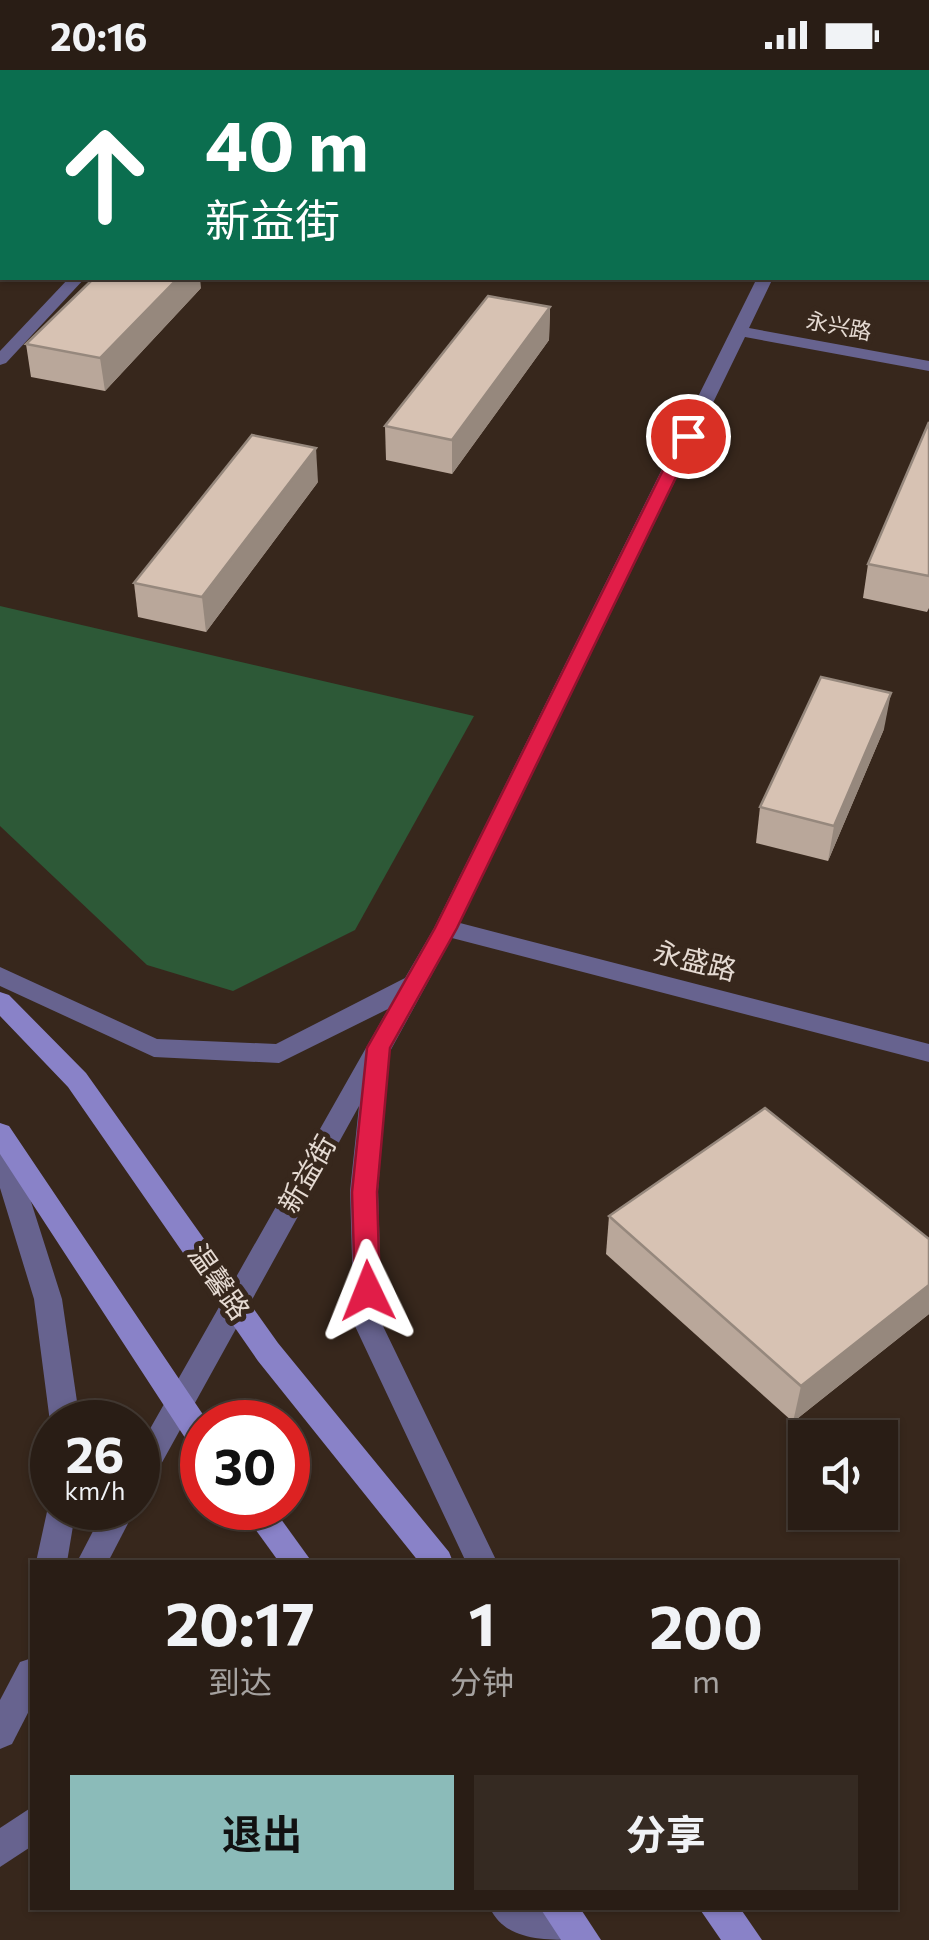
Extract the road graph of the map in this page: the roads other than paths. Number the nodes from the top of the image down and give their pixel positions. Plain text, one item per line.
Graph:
1 (75, 280) edge
2 (765, 280) edge
3 (740, 330) junction
4 (0, 360) edge
5 (929, 366) edge
6 (446, 928) junction
7 (0, 976) edge
8 (414, 985) junction
9 (0, 1002) edge
10 (378, 1048) junction
11 (929, 1052) edge
12 (0, 1134) edge
13 (0, 1145) edge
14 (234, 1304) junction
15 (62, 1400) edge
16 (176, 1404) junction
17 (180, 1409) edge
18 (160, 1435) edge
19 (57, 1530) edge
20 (109, 1530) edge
21 (272, 1530) edge
22 (52, 1560) edge
23 (93, 1560) edge
24 (295, 1560) edge
25 (436, 1560) edge
26 (481, 1560) edge
27 (30, 1677) edge
28 (0, 1733) edge
29 (30, 1826) edge
30 (0, 1850) edge
31 (511, 1910) edge
32 (560, 1910) edge
33 (720, 1910) edge
34 (557, 1940) edge
35 (583, 1940) edge
36 (744, 1940) edge

1 - 4 lane
2 - 3 street, 新益街
3 - 5 street, 永兴路
3 - 6 street, 新益街
6 - 8 street, 新益街
6 - 11 street, 永盛路
7 - 8 street
8 - 10 street, 新益街
9 - 14 main road, 温馨路
10 - 14 street, 新益街
10 - 26 street
12 - 16 main road
13 - 15 street
14 - 16 street, 新益街
14 - 25 main road, 温馨路
16 - 17 main road
16 - 18 street, 新益街
19 - 22 street
20 - 23 street
21 - 24 main road
27 - 28 street
29 - 30 street
31 - 34 street
32 - 35 main road
33 - 36 main road

